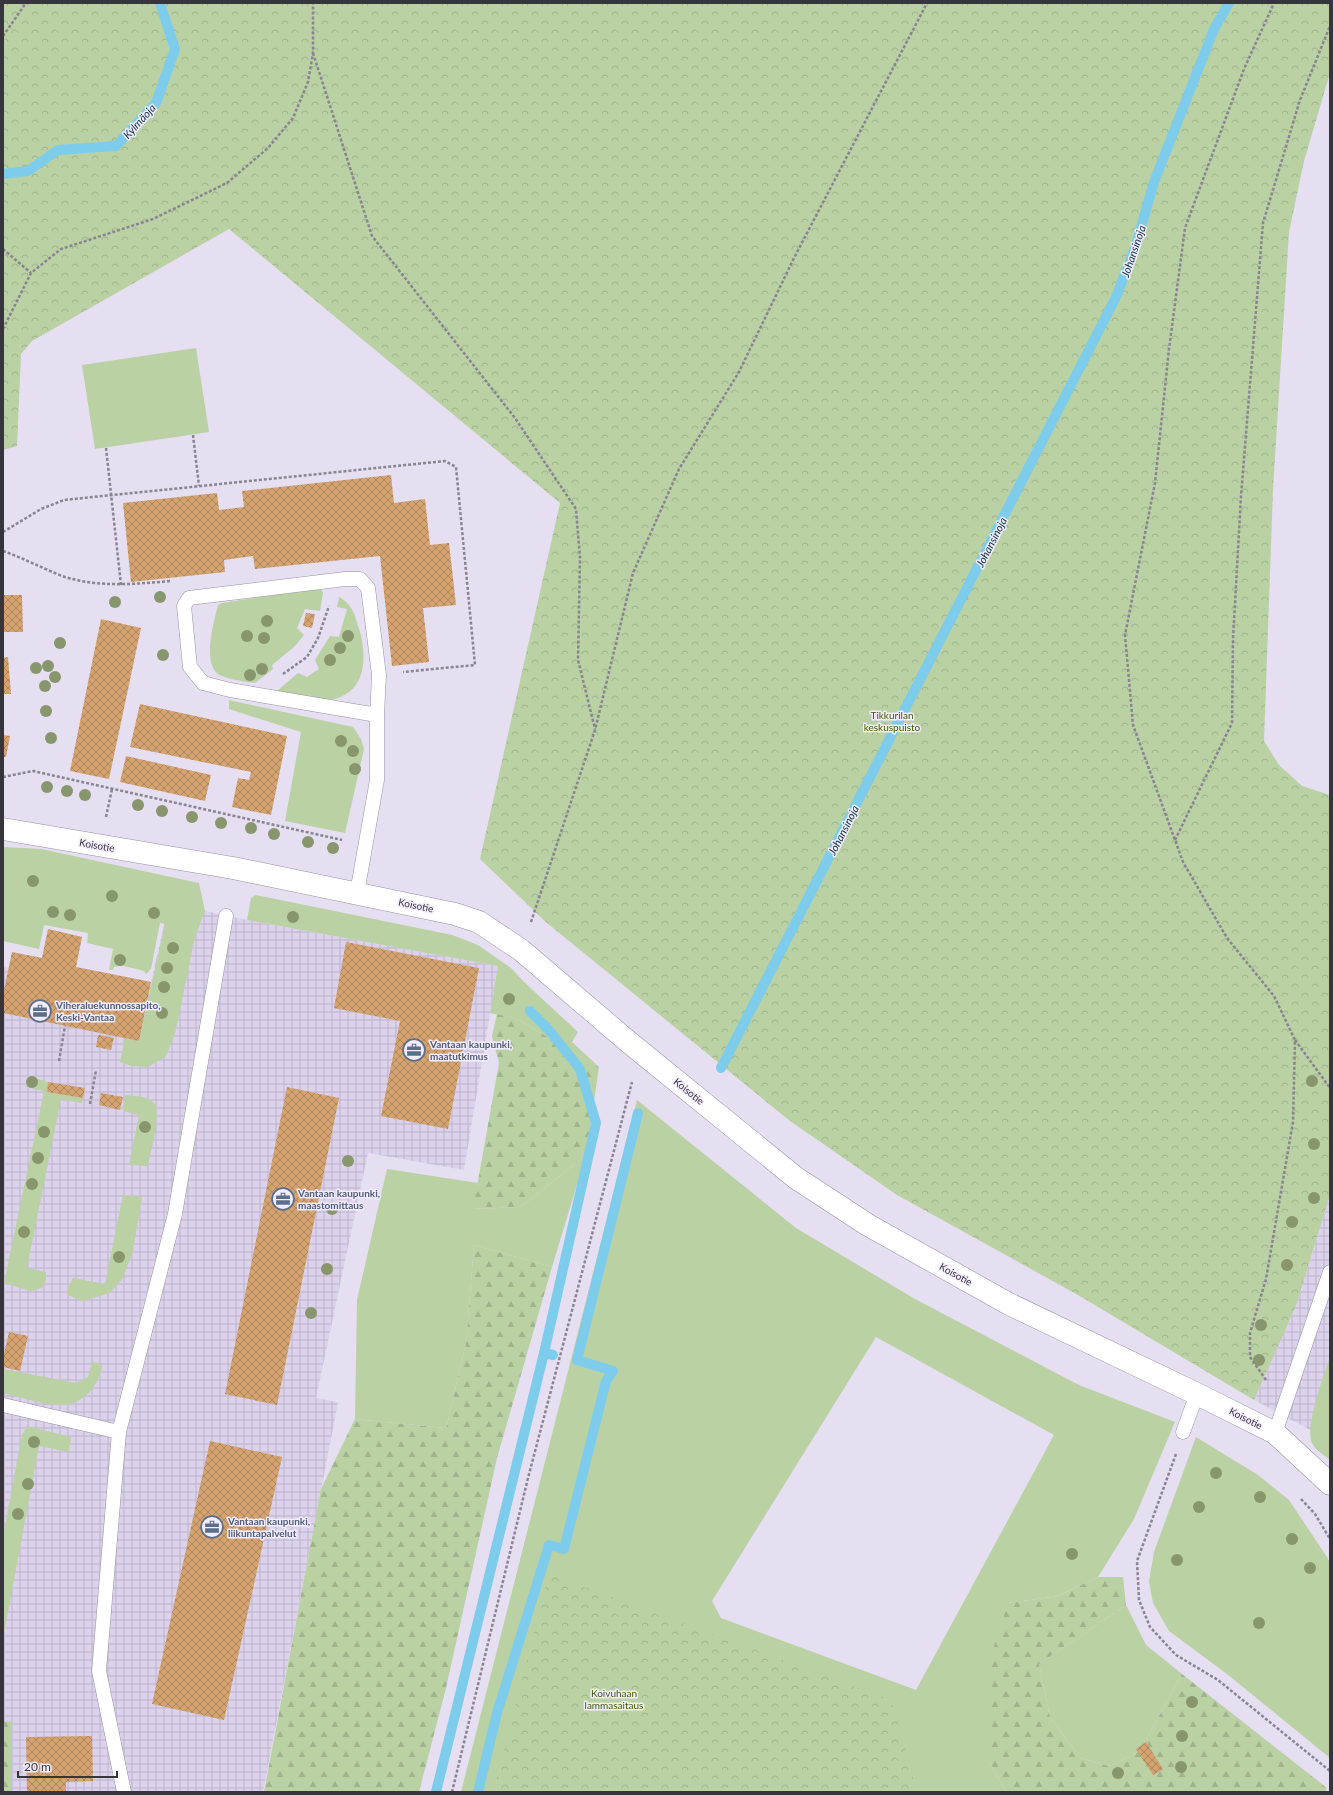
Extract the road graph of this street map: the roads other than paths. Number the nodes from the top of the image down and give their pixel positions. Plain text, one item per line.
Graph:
1 (376, 715) junction
2 (3, 829) edge
3 (357, 893) junction
4 (226, 916) dead end
5 (1330, 1272) edge
6 (1197, 1394) junction
7 (3, 1405) edge
8 (119, 1432) junction
9 (1183, 1432) road end
10 (1275, 1433) junction
11 (1330, 1484) edge
12 (124, 1792) edge

1 - 1 lane
1 - 3 lane
2 - 3 street, Koisotie
3 - 6 street, Koisotie
4 - 8 lane
5 - 10 lane
6 - 9 lane
6 - 10 street, Koisotie
7 - 8 lane
8 - 12 lane
10 - 11 street, Koisotie

